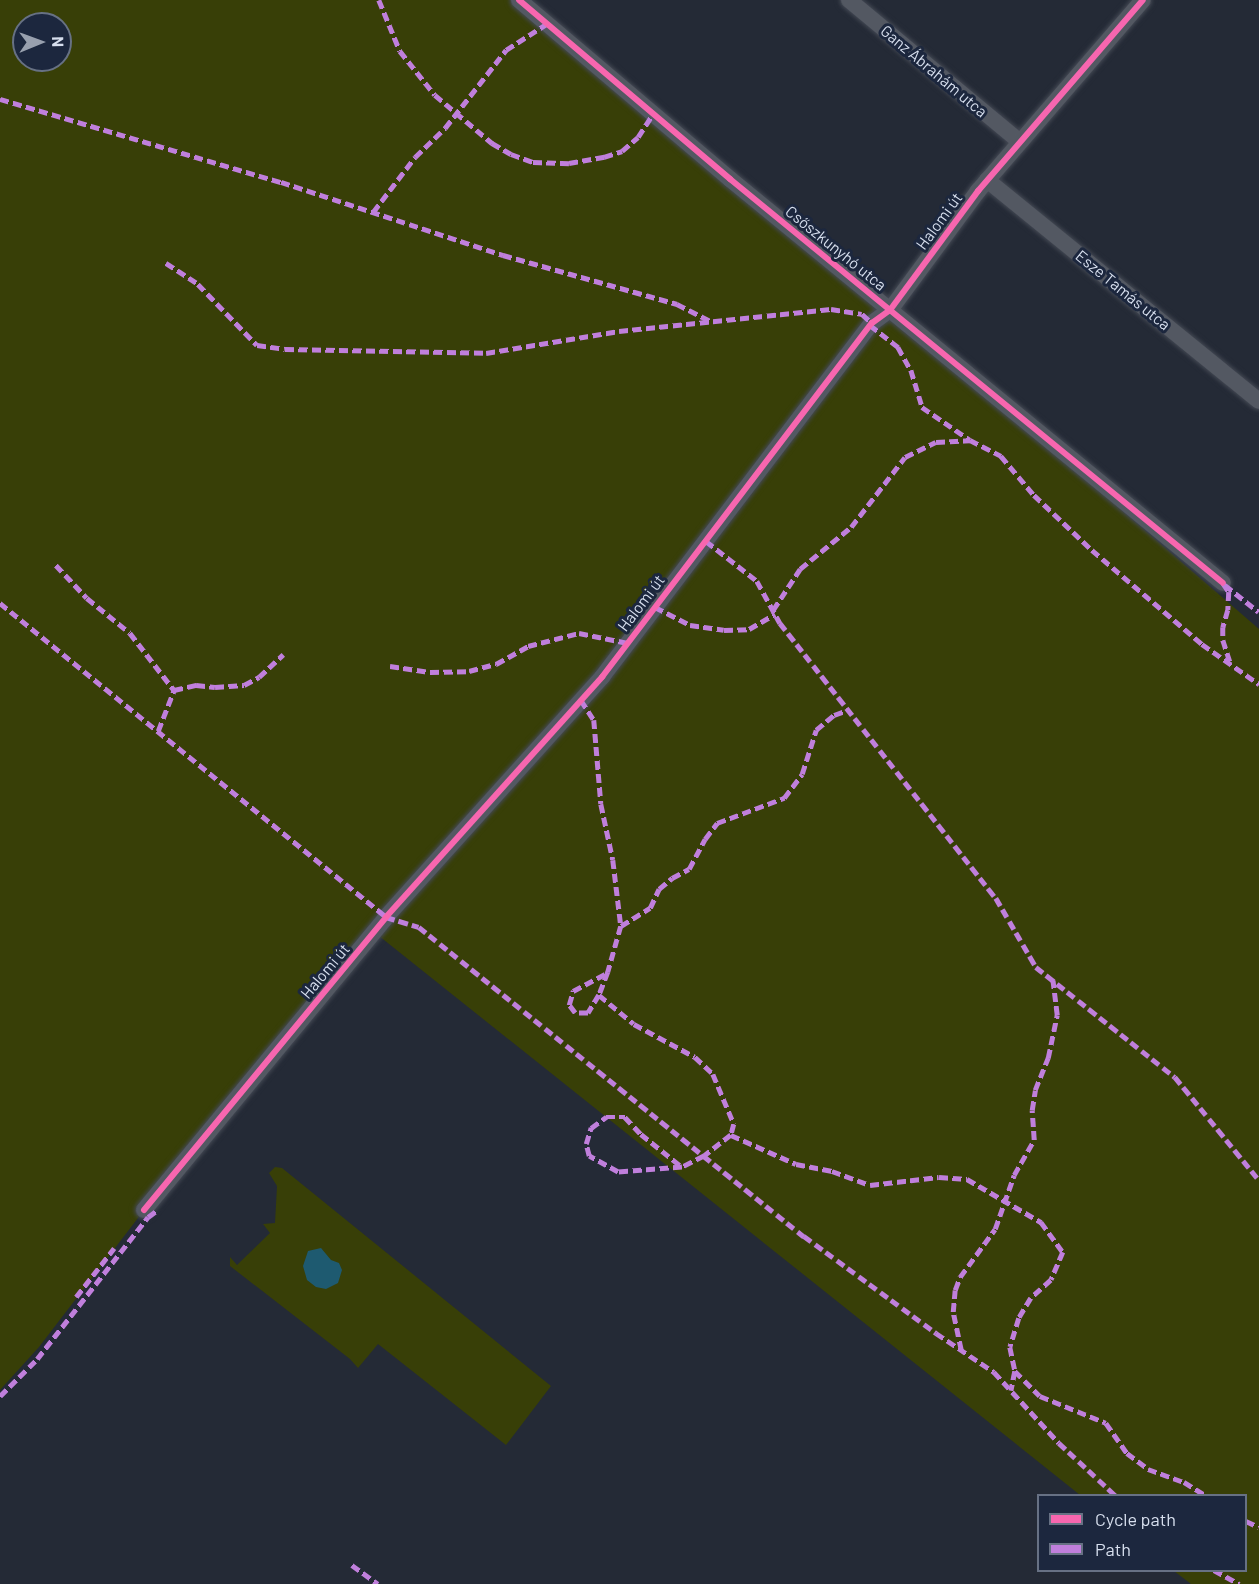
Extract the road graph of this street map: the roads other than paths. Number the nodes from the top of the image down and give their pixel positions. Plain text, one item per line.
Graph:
1 (519, 0) edge
2 (849, 0) edge
3 (1143, 0) edge
4 (1020, 141) junction
5 (987, 180) junction
6 (890, 310) junction
7 (1259, 401) edge
8 (1223, 583) dead end
9 (144, 1210) dead end

1 - 6 street, Csőszkunyhó utca
2 - 4 street, Ganz Ábrahám utca
3 - 4 street, Halomi út
4 - 5 street, Halomi út
5 - 6 street, Halomi út
5 - 7 street, Esze Tamás utca
6 - 8 street, Csőszkunyhó utca
6 - 9 street, Halomi út

